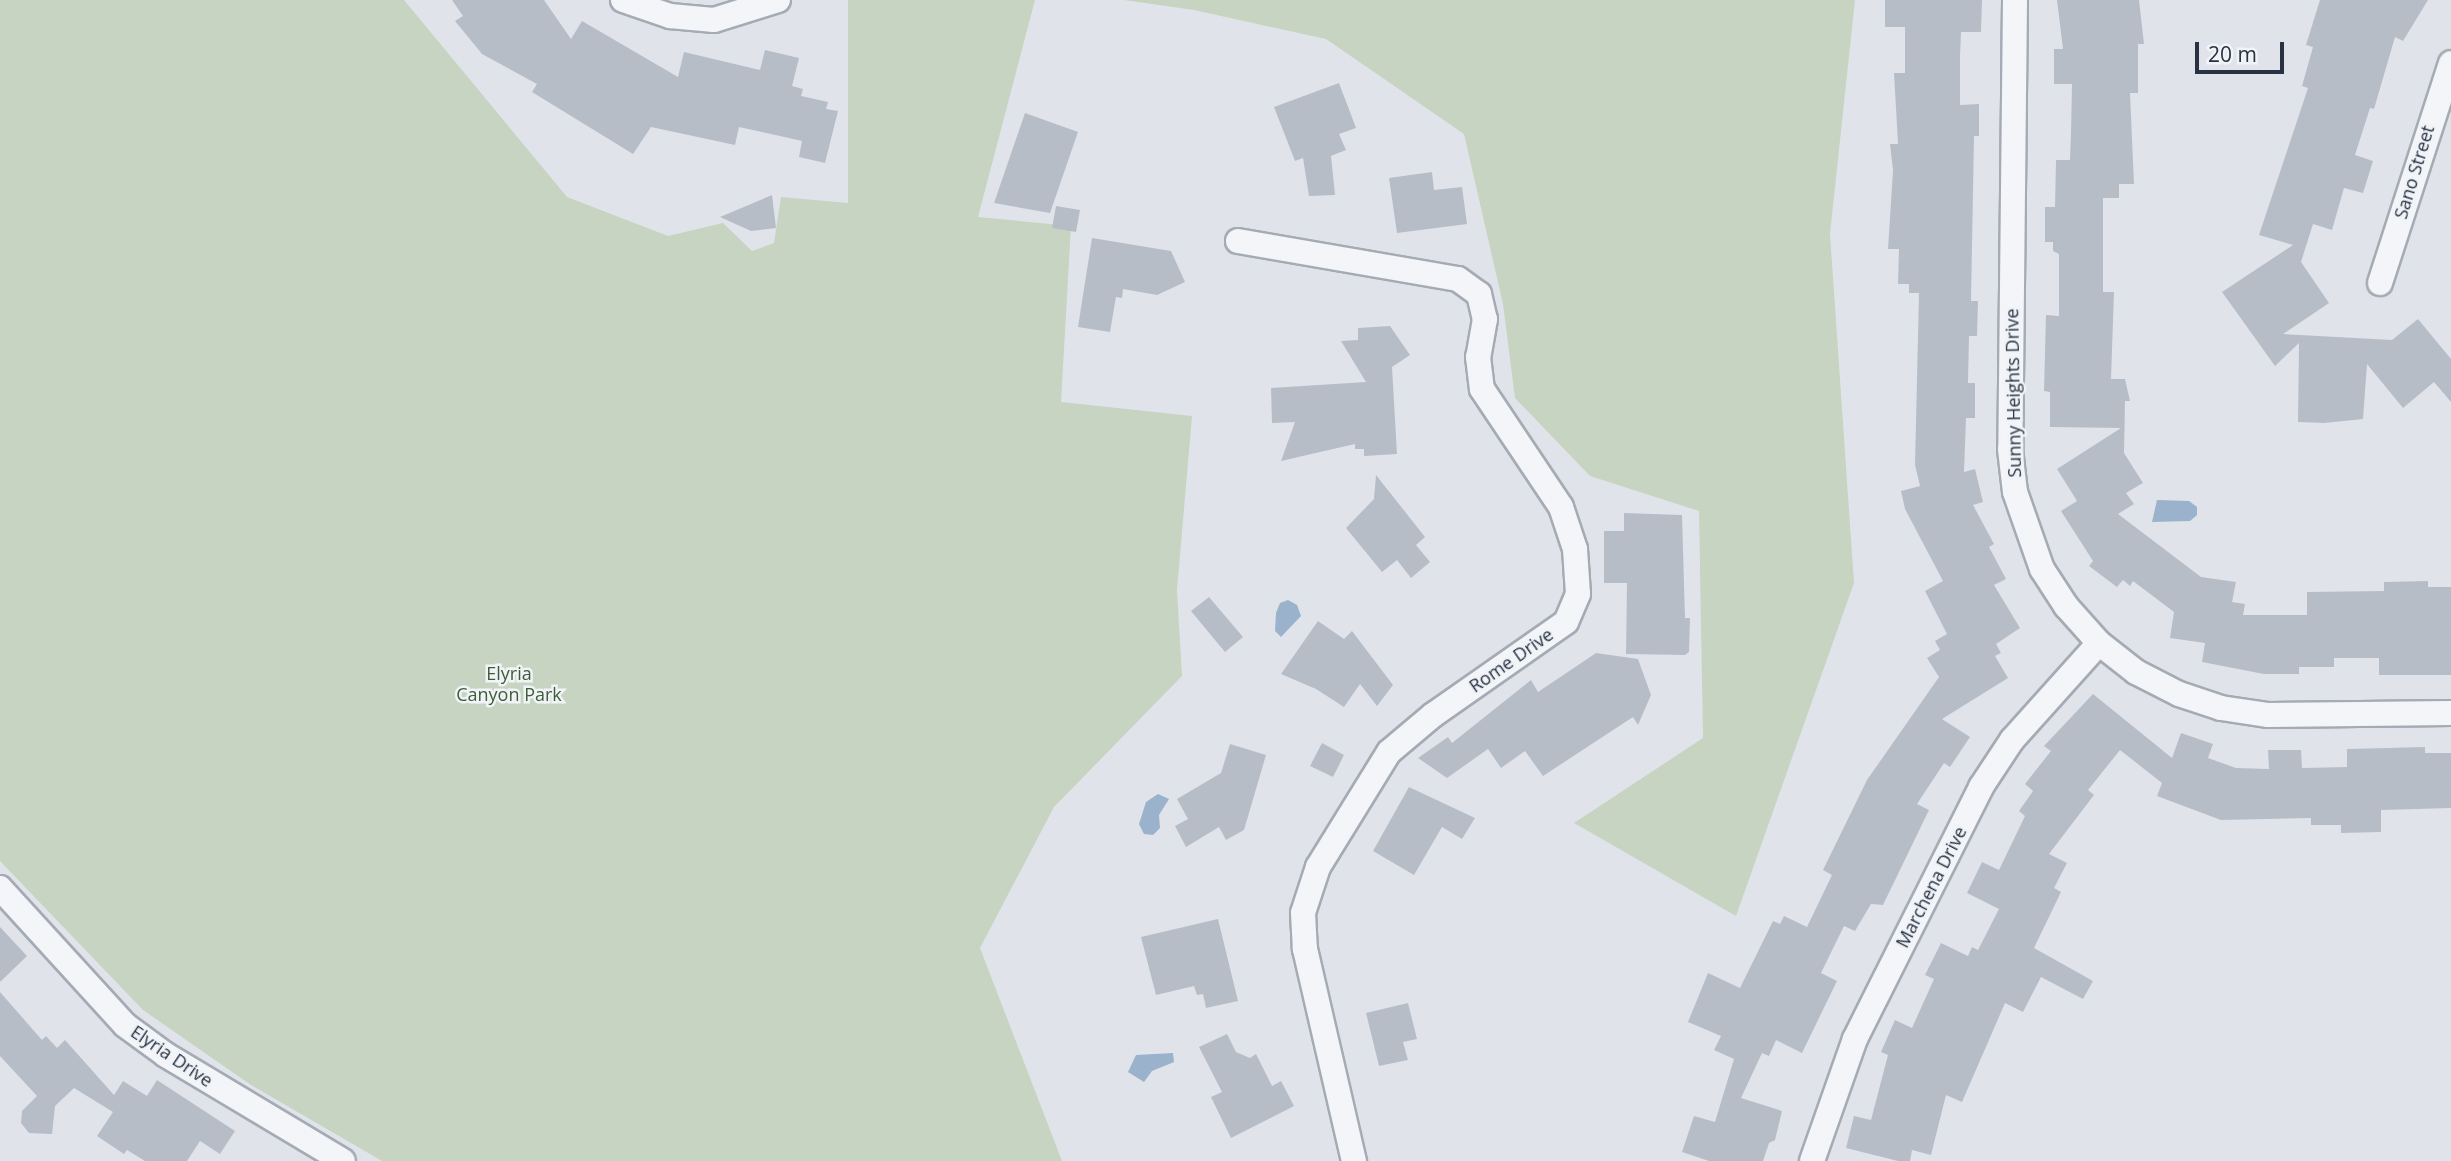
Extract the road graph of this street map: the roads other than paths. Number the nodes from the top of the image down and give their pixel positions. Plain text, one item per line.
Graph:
1 (623, 0) edge
2 (778, 0) edge
3 (2015, 0) edge
4 (2451, 63) edge
5 (1238, 241) dead end
6 (2380, 283) dead end
7 (2099, 643) junction
8 (2451, 713) edge
9 (0, 888) edge
10 (343, 1161) edge
11 (1354, 1161) edge
12 (1812, 1161) edge

1 - 2 street
3 - 7 street, Sunny Heights Drive
4 - 6 street, Sano Street
5 - 11 street, Rome Drive
7 - 8 street, Sunny Heights Drive
7 - 12 street, Marchena Drive
9 - 10 street, Elyria Drive

